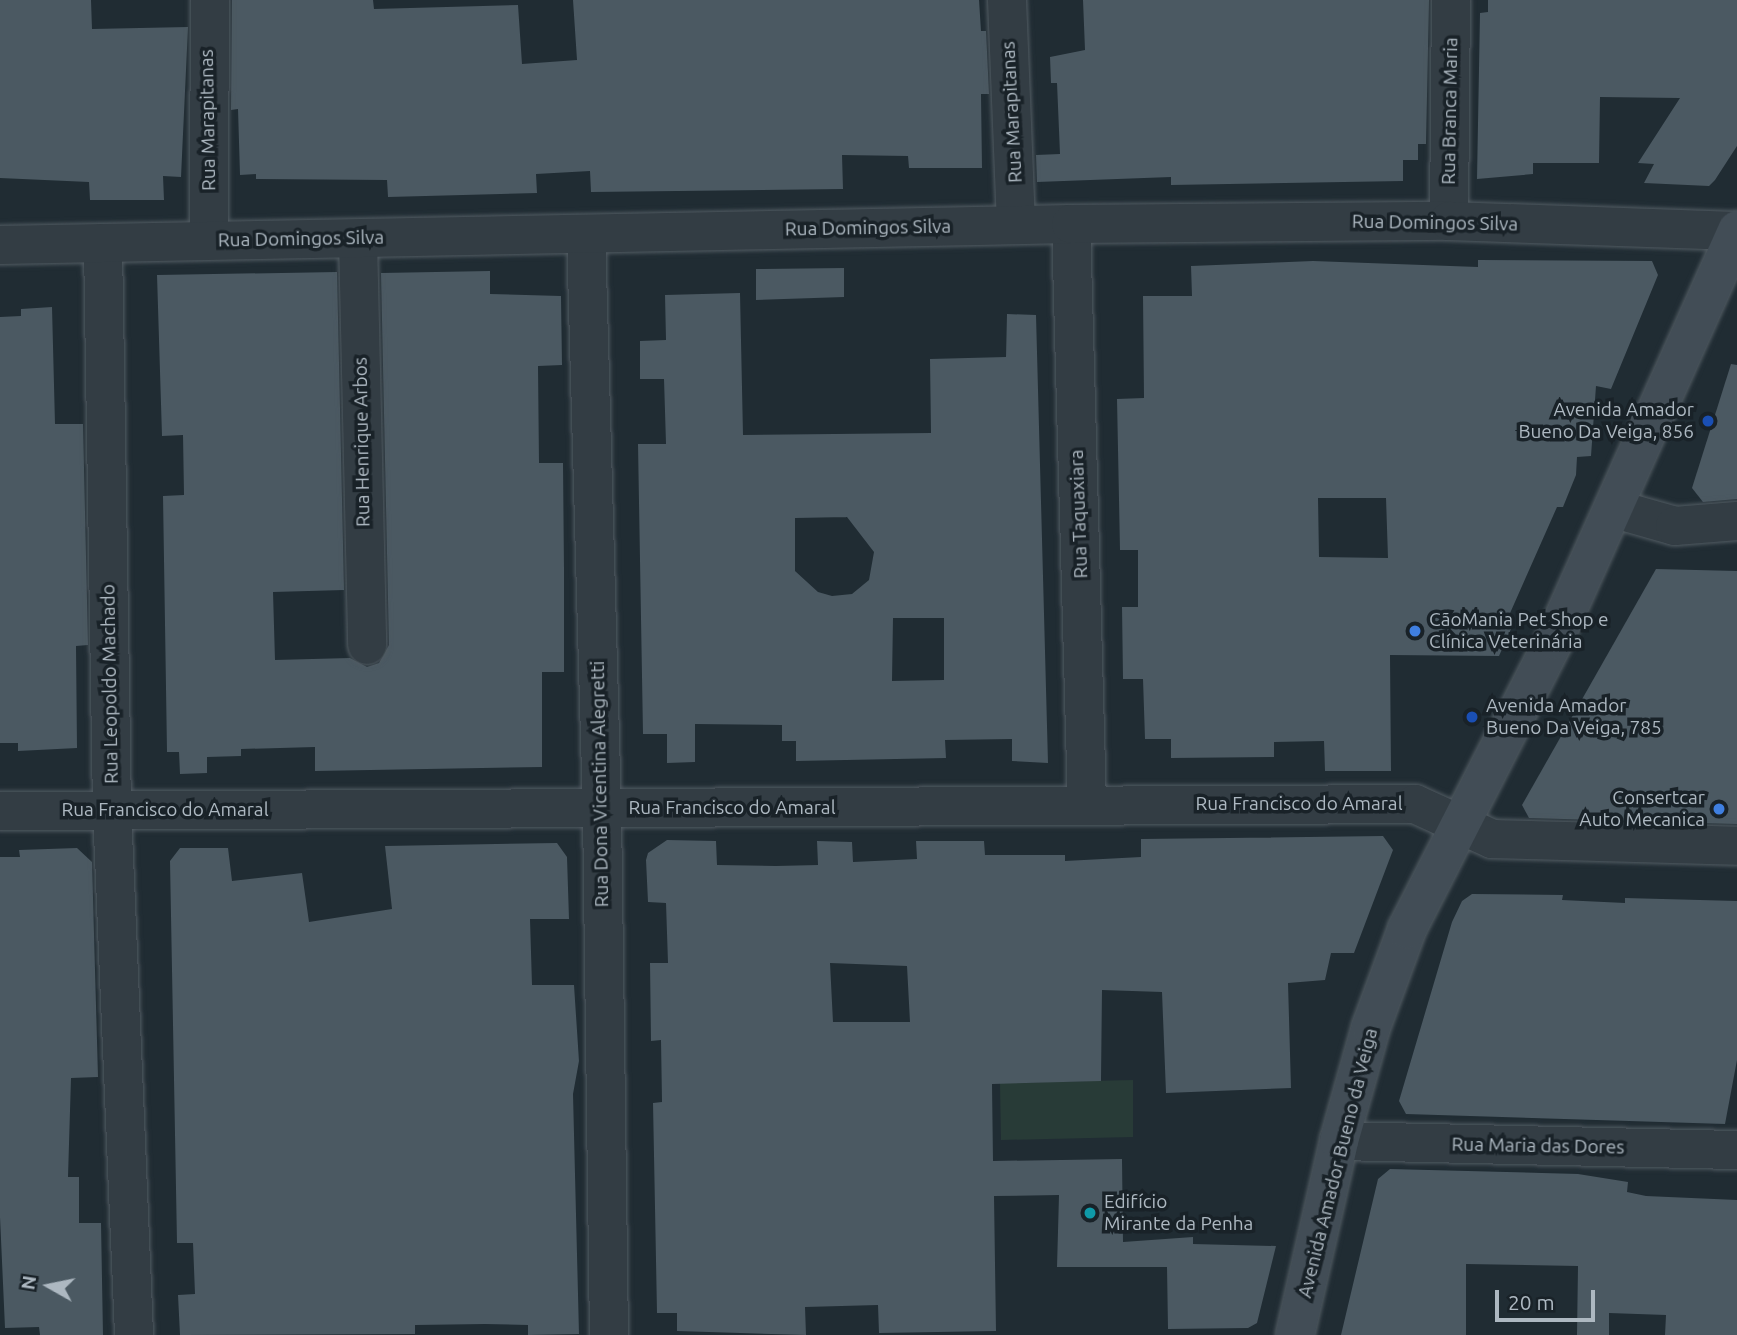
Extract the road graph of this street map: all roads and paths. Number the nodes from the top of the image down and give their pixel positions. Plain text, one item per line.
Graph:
1 (210, 0) edge
2 (1007, 0) edge
3 (1451, 0) edge
4 (1449, 221) junction
5 (1072, 224) junction
6 (1016, 225) junction
7 (1737, 230) edge
8 (586, 234) junction
9 (358, 239) junction
10 (209, 240) junction
11 (103, 243) junction
12 (0, 244) edge
13 (1615, 509) junction
14 (1737, 521) edge
15 (367, 645) dead end
16 (1087, 805) junction
17 (112, 809) junction
18 (602, 809) junction
19 (0, 811) edge
20 (1461, 824) junction
21 (1737, 846) edge
22 (1339, 1141) junction
23 (1737, 1150) edge
24 (134, 1335) edge
25 (609, 1335) edge
26 (1295, 1335) edge

1 - 10 street, Rua Marapitanas
2 - 6 street, Rua Marapitanas
3 - 4 street, Rua Branca Maria
4 - 5 street, Rua Domingos Silva
4 - 7 street, Rua Domingos Silva
5 - 6 street, Rua Domingos Silva
5 - 16 street, Rua Taquaxiara
6 - 8 street, Rua Domingos Silva
7 - 13 main road, Avenida Amador Bueno da Veiga
8 - 9 street, Rua Domingos Silva
8 - 18 street, Rua Dona Vicentina Alegretti
9 - 10 street, Rua Domingos Silva
9 - 15 street, Rua Henrique Arbos
10 - 11 street, Rua Domingos Silva
11 - 12 street, Rua Domingos Silva
11 - 17 street, Rua Leopoldo Machado
13 - 14 street
13 - 20 main road, Avenida Amador Bueno da Veiga
16 - 18 street, Rua Francisco do Amaral
16 - 20 street, Rua Francisco do Amaral
17 - 18 street, Rua Francisco do Amaral
17 - 19 street, Rua Francisco do Amaral
17 - 24 street, Rua Leopoldo Machado
18 - 25 street, Rua Dona Vicentina Alegretti
20 - 21 street, Rua Francisco do Amaral
20 - 22 main road, Avenida Amador Bueno da Veiga
22 - 23 street, Rua Maria das Dores
22 - 26 main road, Avenida Amador Bueno da Veiga

